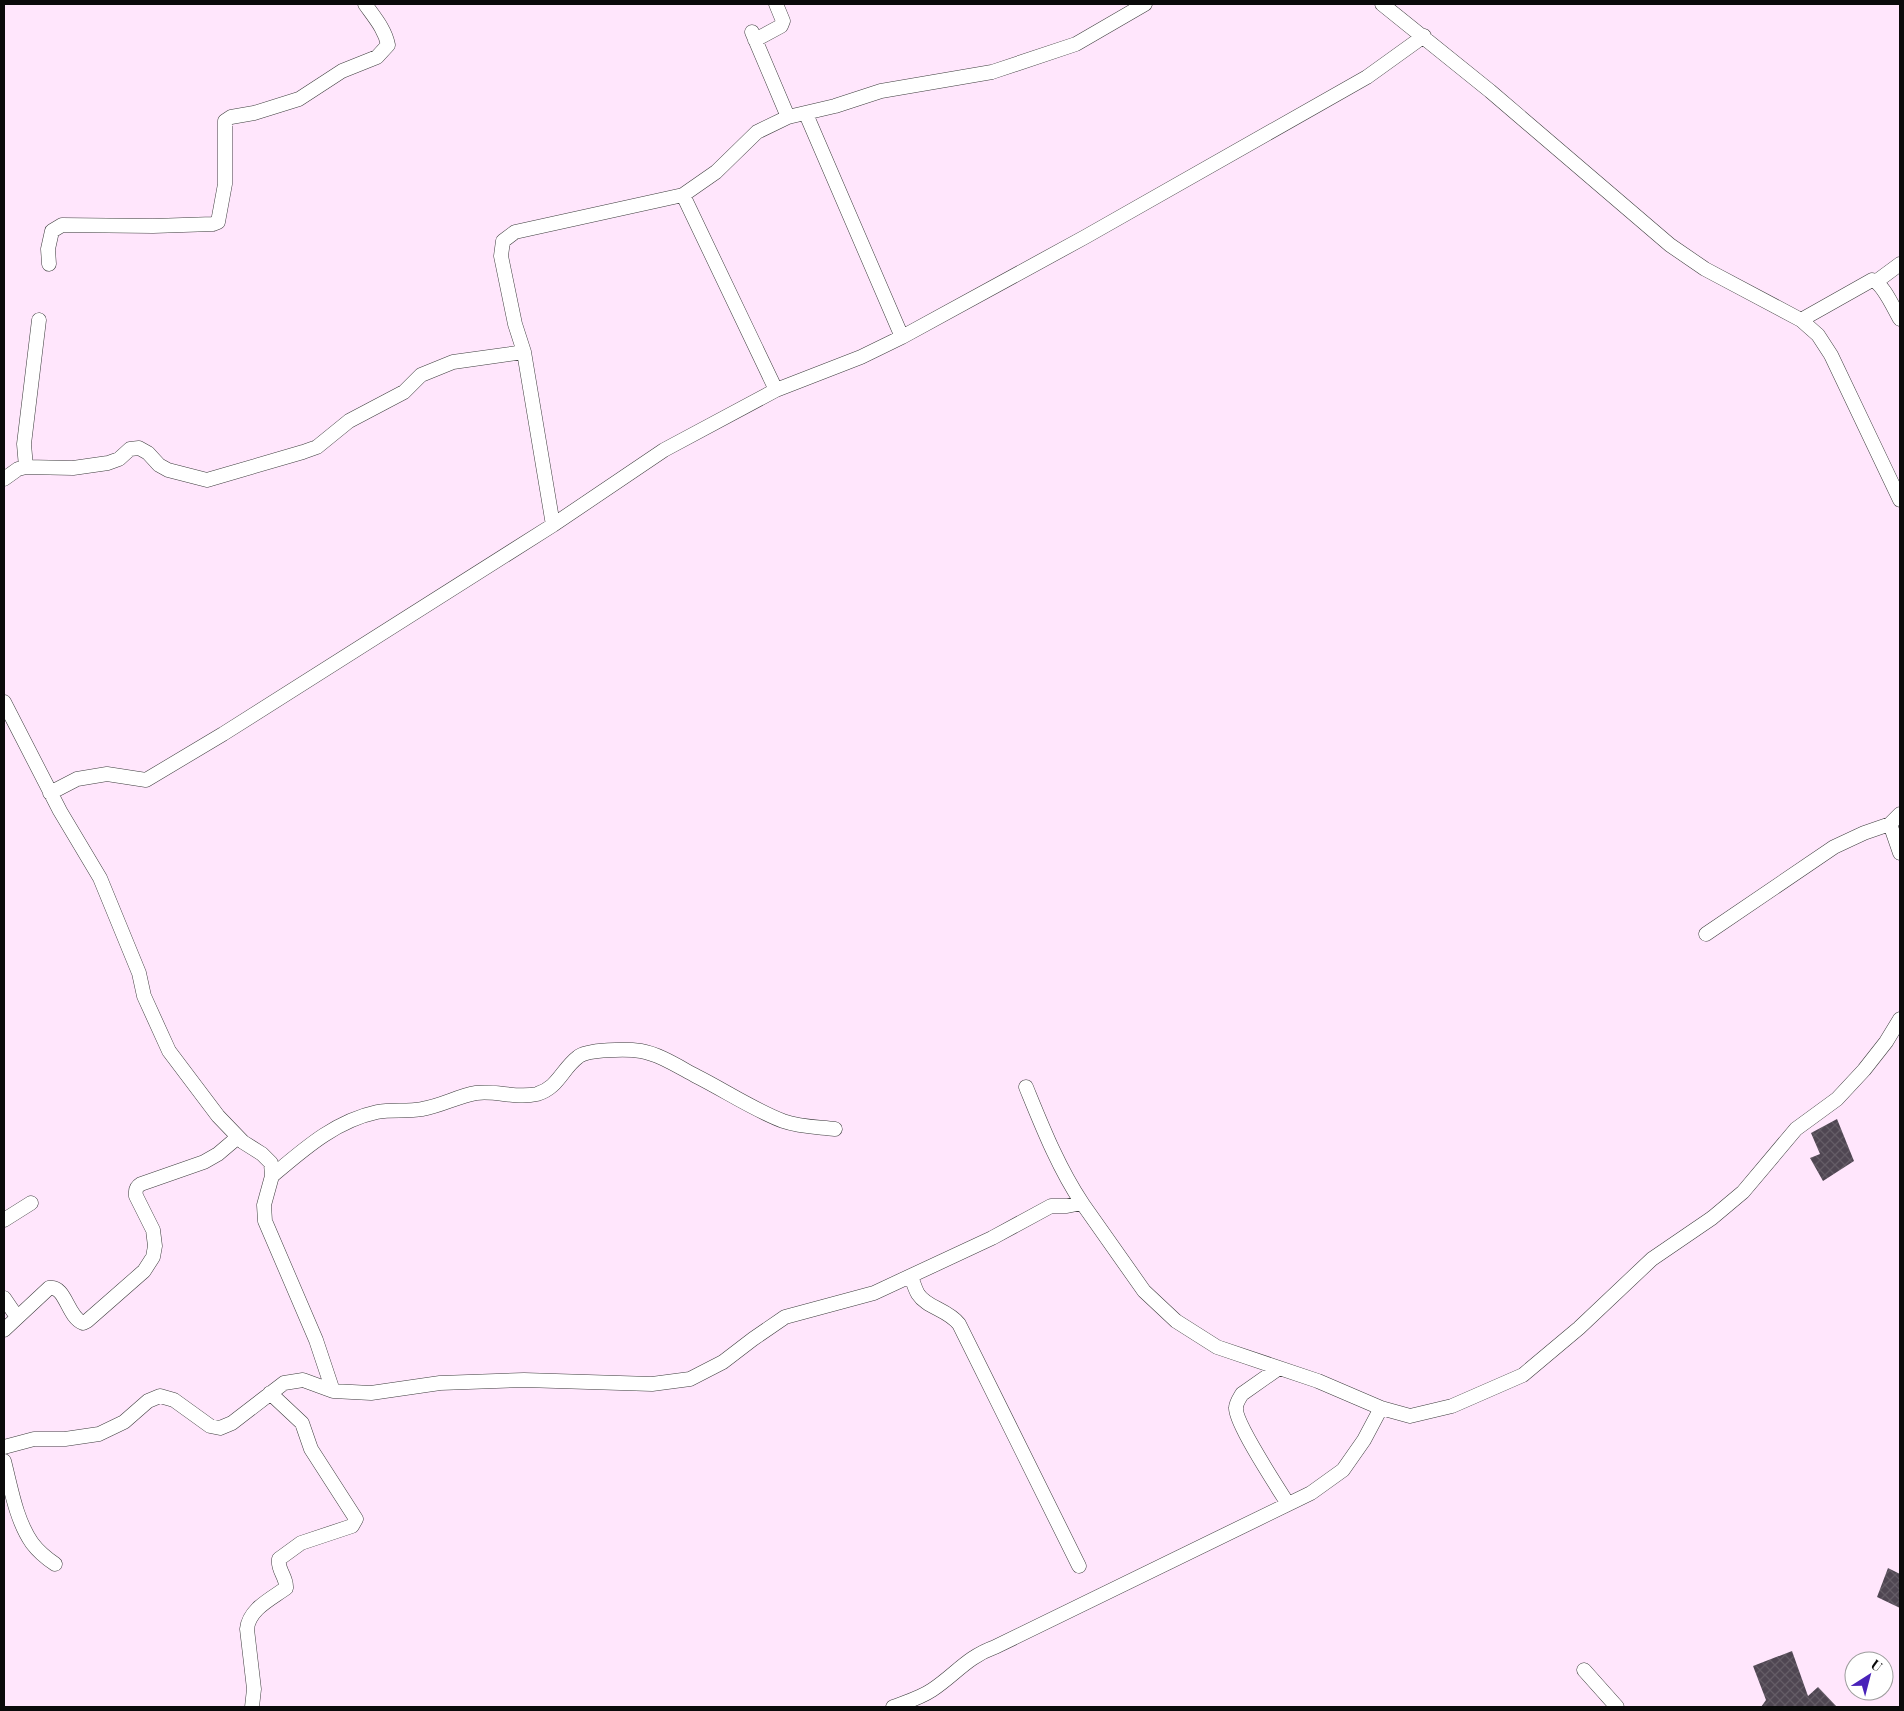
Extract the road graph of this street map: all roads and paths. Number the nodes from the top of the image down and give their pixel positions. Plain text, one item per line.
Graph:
1 (365, 4) edge
2 (776, 4) edge
3 (1145, 4) edge
4 (1382, 4) edge
5 (1424, 36) junction
6 (806, 114) junction
7 (788, 118) junction
8 (683, 195) junction
9 (49, 264) dead end
10 (1900, 264) edge
11 (1877, 281) junction
12 (1900, 318) edge
13 (39, 320) dead end
14 (1801, 320) junction
15 (902, 338) junction
16 (524, 352) junction
17 (776, 390) junction
18 (26, 467) junction
19 (4, 479) edge
20 (1900, 500) edge
21 (553, 525) junction
22 (4, 702) edge
23 (50, 793) junction
24 (1900, 814) edge
25 (1890, 824) junction
26 (1900, 854) edge
27 (1706, 934) dead end
28 (1900, 1019) edge
29 (1026, 1087) dead end
30 (835, 1129) dead end
31 (238, 1136) junction
32 (272, 1176) junction
33 (1082, 1202) junction
34 (31, 1203) dead end
35 (4, 1220) edge
36 (911, 1276) junction
37 (4, 1298) edge
38 (17, 1317) junction
39 (4, 1330) edge
40 (1279, 1368) junction
41 (333, 1391) junction
42 (270, 1393) junction
43 (1381, 1408) junction
44 (4, 1447) edge
45 (4, 1461) edge
46 (1288, 1504) junction
47 (55, 1564) dead end
48 (1079, 1566) dead end
49 (1584, 1670) dead end
50 (252, 1707) edge
51 (893, 1707) edge
52 (1617, 1707) edge

1 - 9 street
2 - 7 street
3 - 6 street
4 - 5 street
5 - 14 street
5 - 15 street
6 - 7 street
6 - 15 street
7 - 8 street
8 - 16 street
8 - 17 street
10 - 11 street
11 - 12 street
11 - 14 street
13 - 18 street
14 - 20 street
15 - 17 street
16 - 18 street
16 - 21 street
17 - 21 street
18 - 19 street
21 - 23 street
22 - 23 street
23 - 31 street
24 - 25 street
25 - 26 street
25 - 27 street
28 - 43 street
29 - 33 street
30 - 32 street
31 - 32 street
31 - 38 street
32 - 41 street
33 - 36 street
33 - 40 street
34 - 35 street
36 - 41 street
36 - 48 street
37 - 38 street
38 - 39 street
40 - 43 street
40 - 46 street
41 - 42 street
42 - 44 street
42 - 50 street
43 - 46 street
45 - 47 street
46 - 51 street
49 - 52 street

